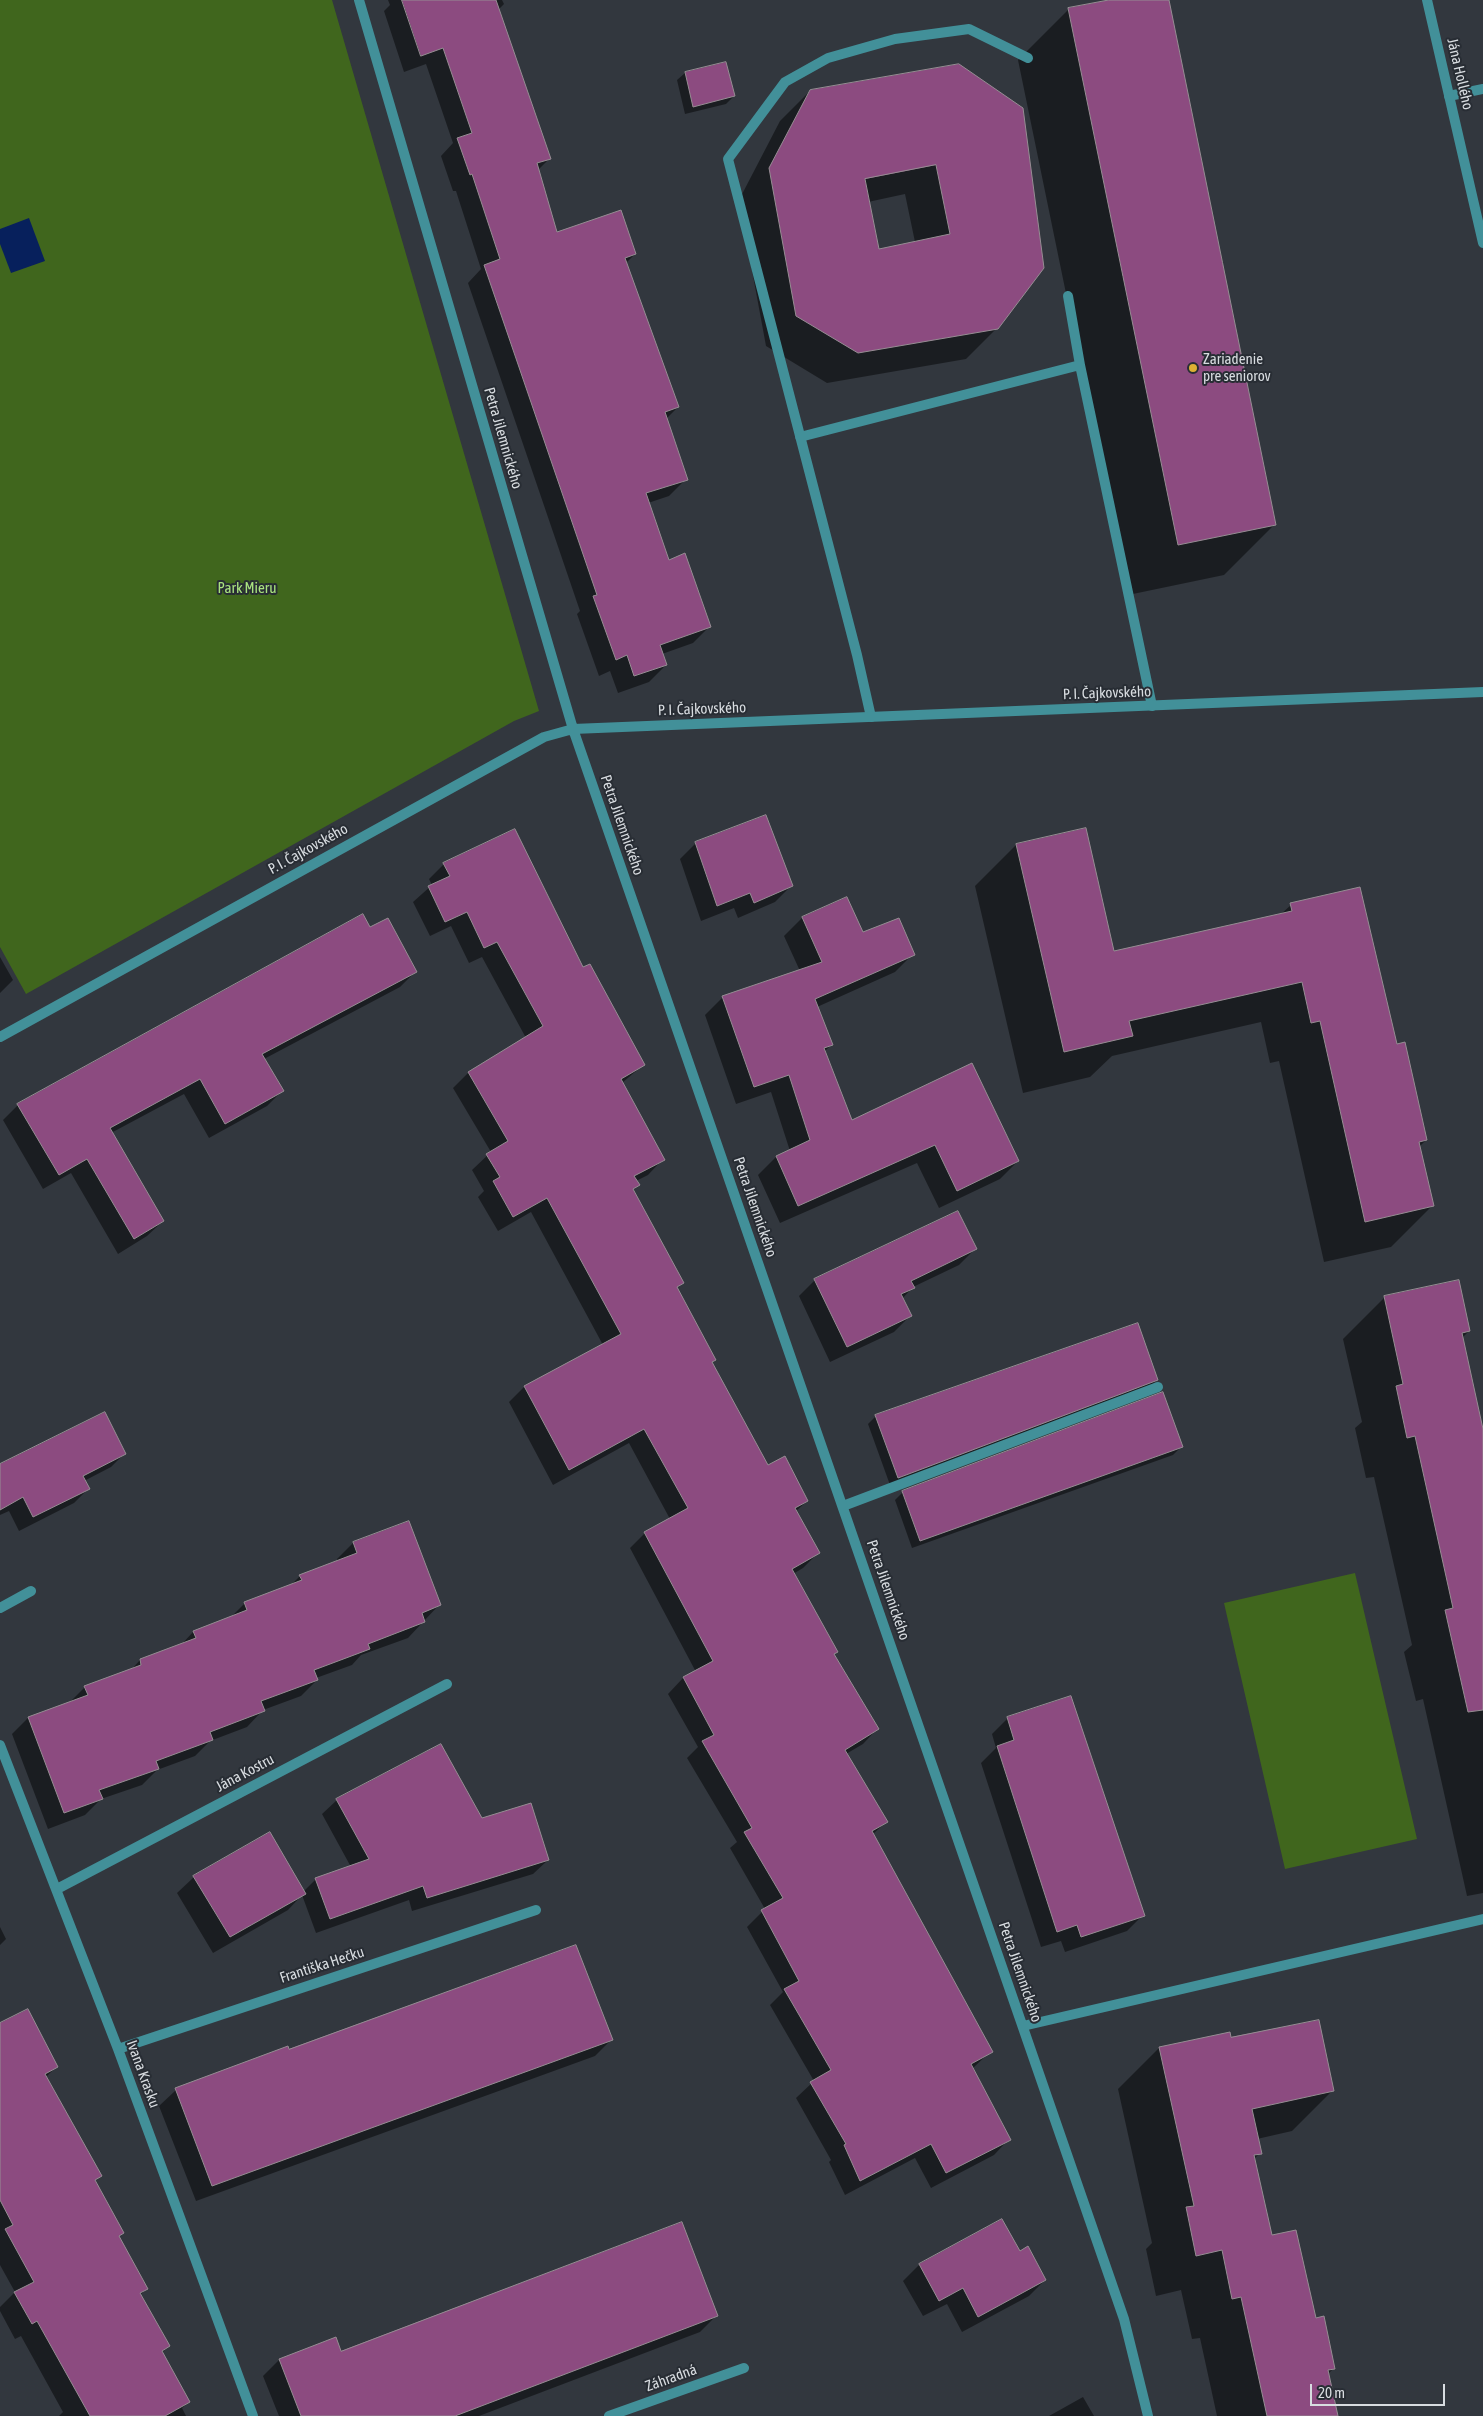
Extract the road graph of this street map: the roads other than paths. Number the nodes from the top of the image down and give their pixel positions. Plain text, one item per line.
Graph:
1 (359, 0) edge
2 (1427, 0) edge
3 (1028, 58) dead end
4 (1483, 89) edge
5 (1449, 96) junction
6 (1483, 243) edge
7 (1068, 296) dead end
8 (1080, 365) junction
9 (800, 437) junction
10 (1483, 692) edge
11 (1152, 706) junction
12 (871, 717) junction
13 (573, 729) junction
14 (0, 1037) edge
15 (1158, 1387) dead end
16 (843, 1506) junction
17 (31, 1591) dead end
18 (0, 1608) edge
19 (447, 1684) dead end
20 (0, 1745) edge
21 (57, 1889) junction
22 (536, 1910) dead end
23 (1483, 1919) edge
24 (1023, 2026) junction
25 (118, 2049) junction
26 (744, 2368) dead end
27 (253, 2416) edge
28 (609, 2416) edge
29 (1148, 2416) edge

1 - 13 street, Petra Jilemnického
2 - 5 street, Jána Hollého
3 - 9 street
4 - 5 street
5 - 6 street, Jána Hollého
7 - 8 street
8 - 9 street
8 - 11 street
9 - 12 street
10 - 11 street, P. I. Čajkovského
11 - 12 street, P. I. Čajkovského
12 - 13 street, P. I. Čajkovského
13 - 14 street, P. I. Čajkovského
13 - 16 street, Petra Jilemnického
15 - 16 street
16 - 24 street, Petra Jilemnického
17 - 18 street
19 - 21 street, Jána Kostru
20 - 21 street, Ivana Krasku
21 - 25 street, Ivana Krasku
22 - 25 street, Františka Hečku
23 - 24 street
24 - 29 street, Petra Jilemnického
25 - 27 street, Ivana Krasku
26 - 28 street, Záhradná

